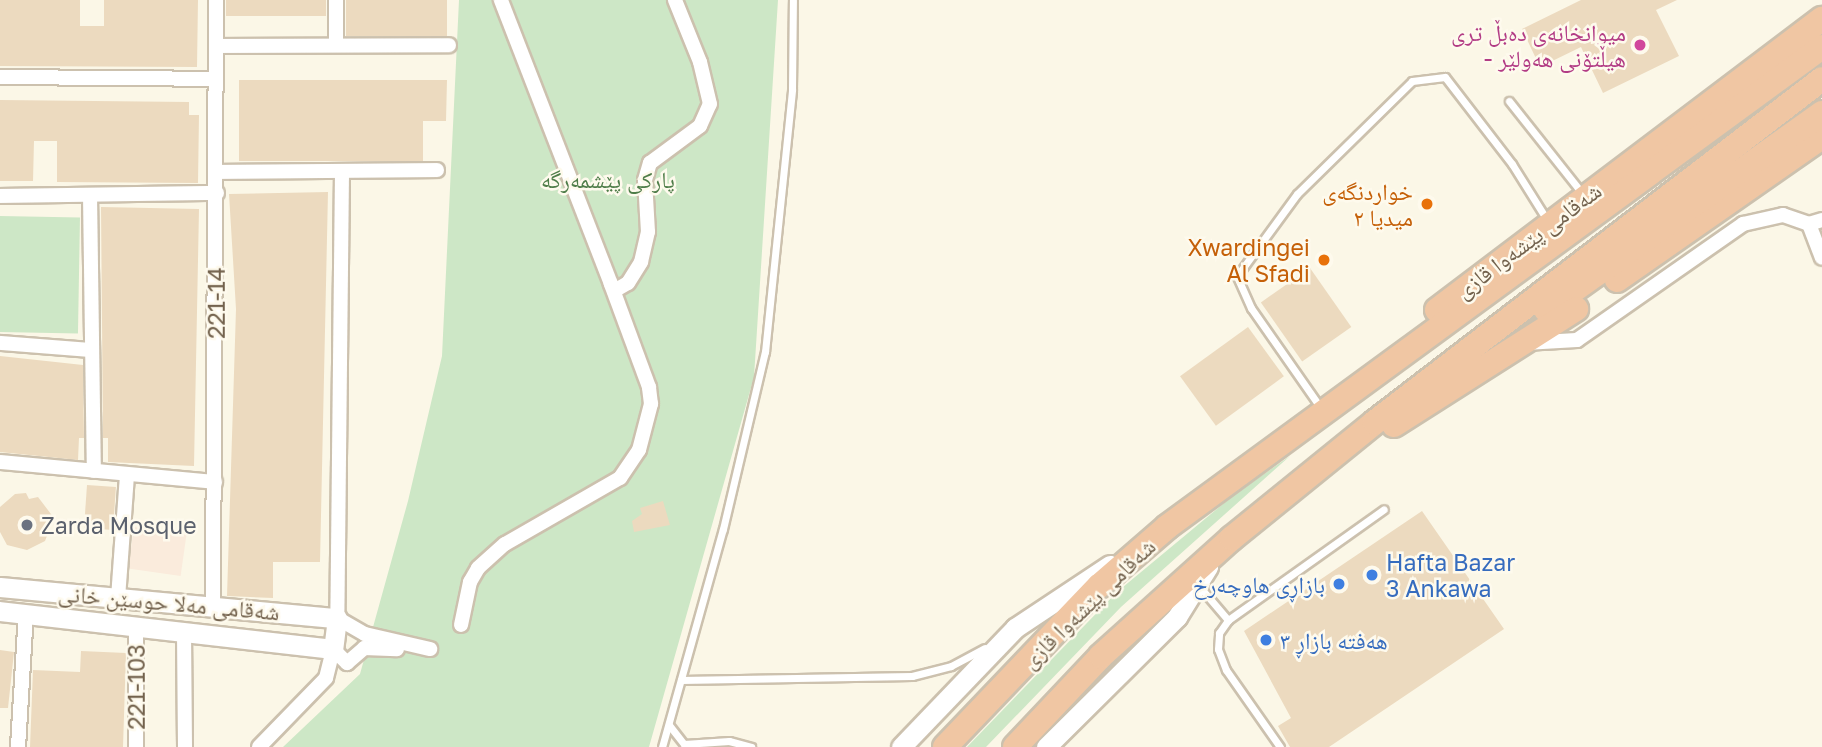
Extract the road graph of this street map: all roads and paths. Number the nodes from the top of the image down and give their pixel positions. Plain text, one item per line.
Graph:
1 (216, 0) edge
2 (336, 0) edge
3 (501, 0) edge
4 (675, 0) edge
5 (793, 0) edge
6 (1822, 19) edge
7 (336, 45) junction
8 (449, 45) dead end
9 (216, 46) junction
10 (1822, 47) edge
11 (0, 77) edge
12 (215, 79) junction
13 (1822, 79) edge
14 (1509, 101) dead end
15 (1822, 113) edge
16 (1822, 137) edge
17 (437, 170) dead end
18 (217, 172) junction
19 (342, 172) junction
20 (217, 194) junction
21 (90, 195) junction
22 (0, 196) edge
23 (1585, 196) junction
24 (1816, 222) edge
25 (1549, 223) junction
26 (1822, 258) edge
27 (614, 291) junction
28 (0, 343) edge
29 (1525, 344) junction
30 (90, 350) junction
31 (1318, 404) junction
32 (1378, 434) junction
33 (0, 462) edge
34 (93, 471) junction
35 (1242, 471) junction
36 (127, 476) junction
37 (215, 482) junction
38 (1384, 509) dead end
39 (1167, 527) junction
40 (1237, 534) junction
41 (1197, 585) junction
42 (0, 587) edge
43 (118, 598) junction
44 (213, 607) junction
45 (0, 611) edge
46 (26, 614) junction
47 (337, 618) junction
48 (1228, 620) junction
49 (461, 625) dead end
50 (136, 628) junction
51 (1015, 628) junction
52 (184, 632) junction
53 (211, 634) junction
54 (333, 649) junction
55 (681, 680) junction
56 (668, 724) junction
57 (709, 742) junction
58 (18, 747) edge
59 (136, 747) edge
60 (185, 747) edge
61 (259, 747) edge
62 (662, 747) edge
63 (699, 747) edge
64 (751, 747) edge
65 (901, 747) edge
66 (945, 747) edge
67 (1015, 747) edge
68 (1046, 747) edge
69 (1280, 747) edge

1 - 9 street, 221-14
2 - 7 street
3 - 27 street
4 - 27 street
5 - 55 lane
6 - 23 highway, شەقامی پێشەوا قازی
7 - 8 street
7 - 9 street
9 - 12 street, 221-14
10 - 35 highway, شەقامی پێشەوا قازی
11 - 12 street
12 - 18 street, 221-14
13 - 40 highway, شەقامی پێشەوا قازی
14 - 23 lane
15 - 32 highway, شەقامی پێشەوا قازی
16 - 29 highway
17 - 19 street
18 - 19 street
18 - 20 street, 221-14
19 - 47 street
20 - 21 street
20 - 37 street, 221-14
21 - 22 street
21 - 30 street
23 - 25 highway, شەقامی پێشەوا قازی
24 - 26 street
24 - 29 street
25 - 31 highway, شەقامی پێشەوا قازی
25 - 31 lane
27 - 49 street
28 - 30 street
29 - 32 highway
30 - 34 street
31 - 35 highway, شەقامی پێشەوا قازی
32 - 40 highway, شەقامی پێشەوا قازی
33 - 34 street
34 - 36 street
35 - 39 highway, شەقامی پێشەوا قازی
36 - 37 street
36 - 43 street
37 - 44 street, 221-14
38 - 48 lane
39 - 51 street
39 - 66 highway, شەقامی پێشەوا قازی
40 - 41 street
40 - 67 highway, شەقامی پێشەوا قازی
41 - 48 lane
41 - 68 street
42 - 43 street, شەقامی مەلا حوسێن خانی
43 - 44 street, شەقامی مەلا حوسێن خانی
44 - 47 street, شەقامی مەلا حوسێن خانی
44 - 53 street
45 - 46 street, شەقامی مەلا حوسێن خانی
46 - 50 street, شەقامی مەلا حوسێن خانی
46 - 58 street
47 - 54 street
47 - 54 street
48 - 69 lane
50 - 52 street, شەقامی مەلا حوسێن خانی
50 - 59 street, 221-103
51 - 55 lane
51 - 65 street
52 - 53 street, شەقامی مەلا حوسێن خانی
52 - 60 street
53 - 54 street, شەقامی مەلا حوسێن خانی
54 - 61 street
55 - 56 lane
56 - 57 lane
56 - 62 lane
57 - 63 lane
57 - 64 lane

